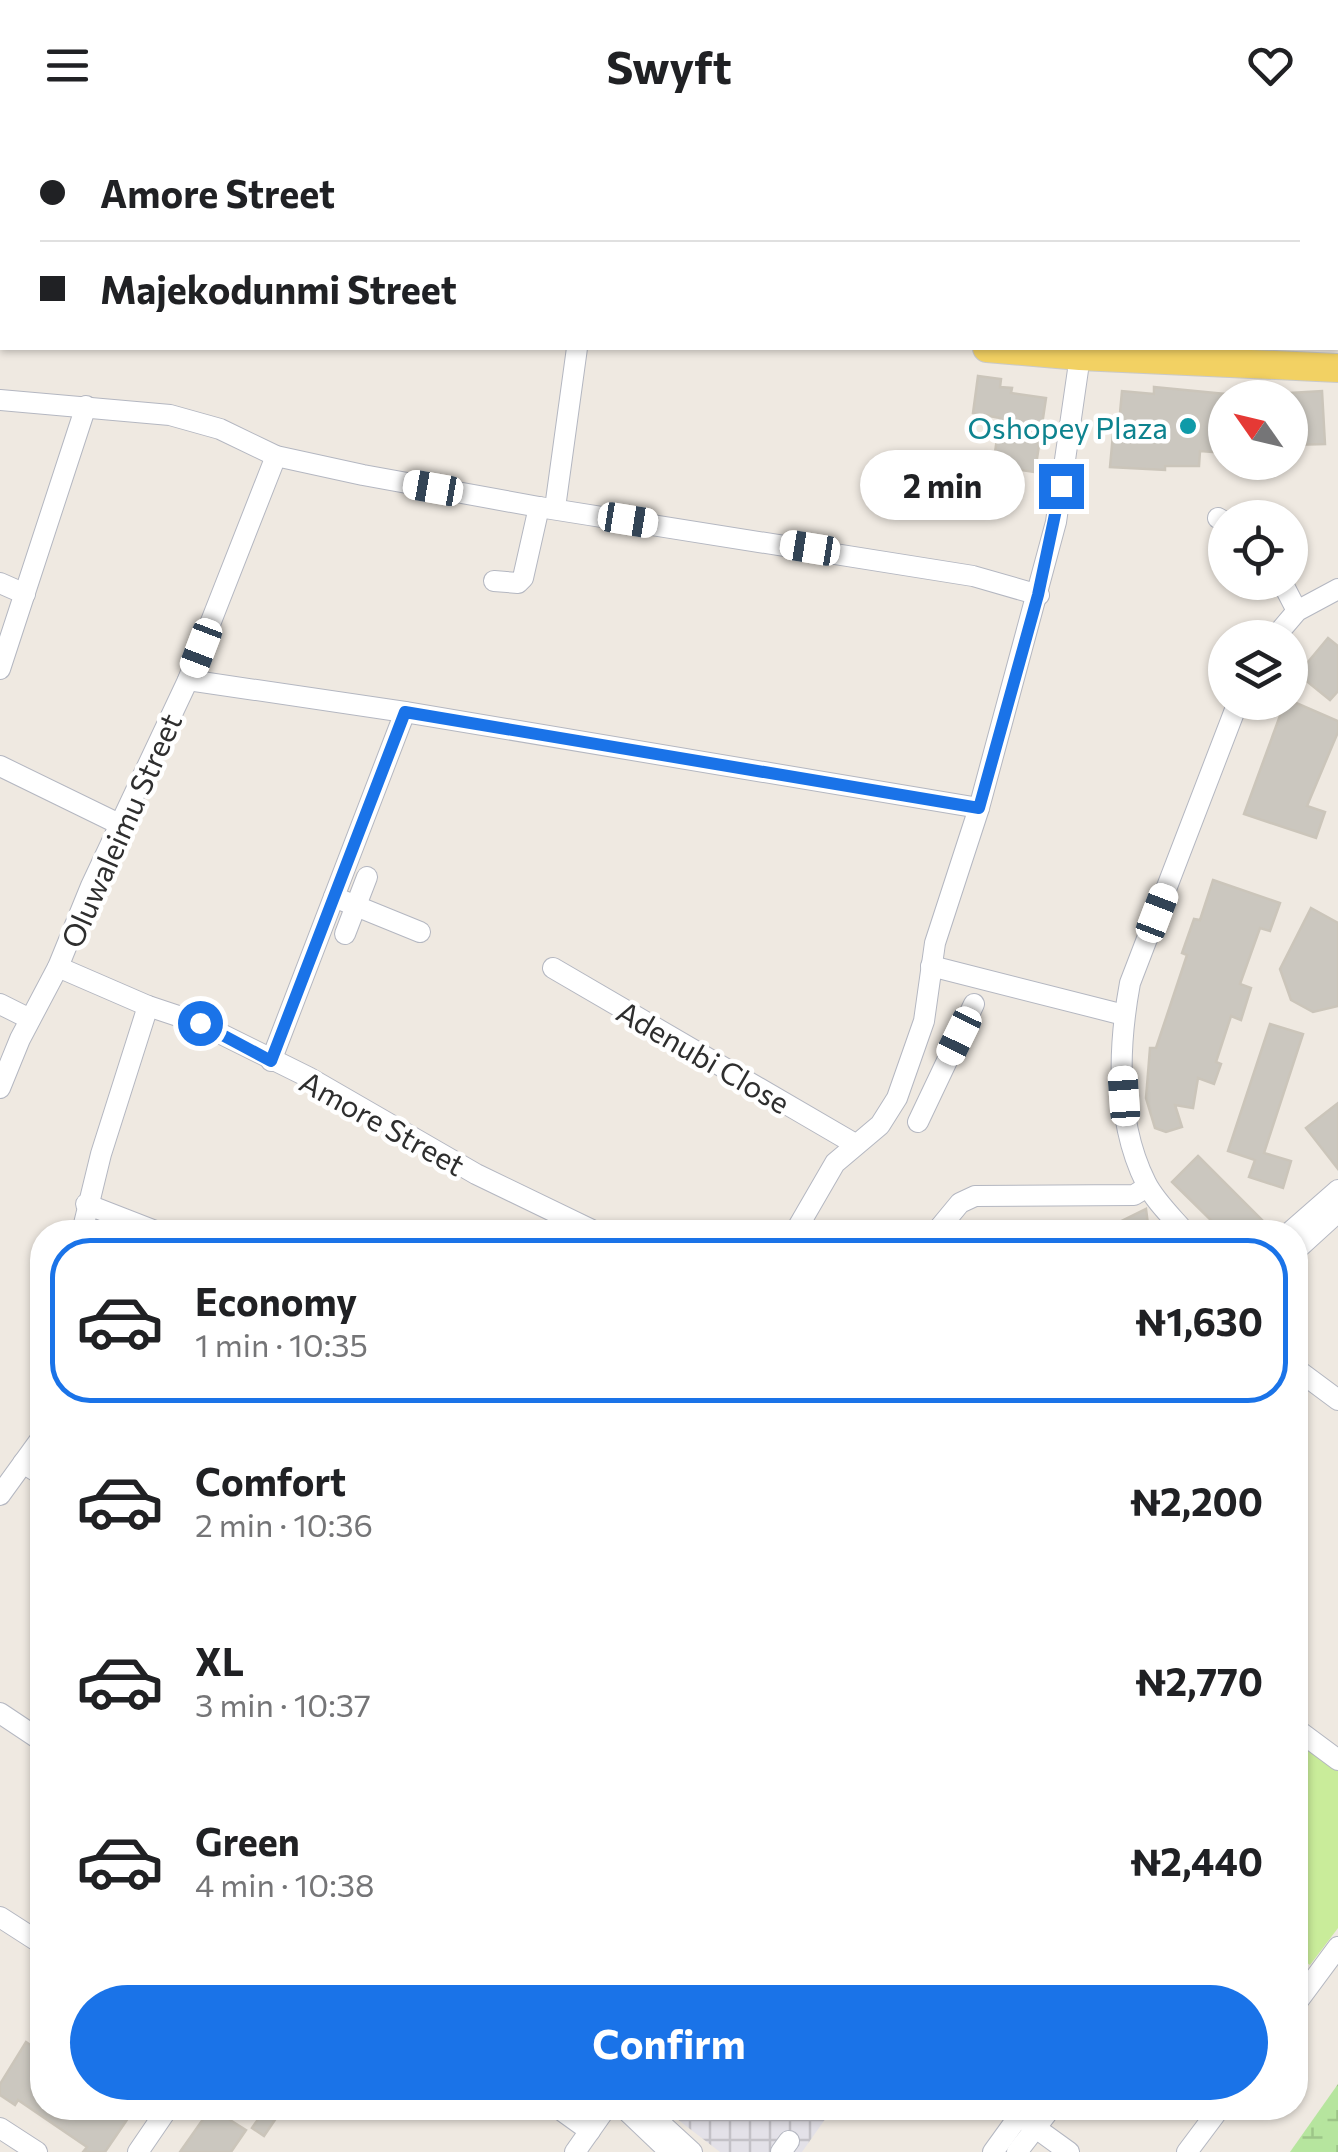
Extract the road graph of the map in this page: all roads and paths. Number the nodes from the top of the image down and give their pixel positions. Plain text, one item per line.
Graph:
1 (576, 350) edge
2 (1010, 350) edge
3 (1080, 356) junction
4 (1338, 368) edge
5 (0, 400) edge
6 (86, 406) junction
7 (276, 456) junction
8 (547, 508) junction
9 (494, 582) dead end
10 (0, 584) edge
11 (1338, 589) edge
12 (25, 594) junction
13 (1038, 595) junction
14 (1291, 600) edge
15 (1297, 611) junction
16 (1289, 620) edge
17 (0, 669) edge
18 (188, 680) junction
19 (405, 712) junction
20 (1231, 720) edge
21 (0, 766) edge
22 (979, 808) junction
23 (120, 824) junction
24 (367, 877) dead end
25 (334, 897) junction
26 (354, 906) junction
27 (420, 932) dead end
28 (345, 934) dead end
29 (931, 966) junction
30 (58, 967) junction
31 (554, 968) dead end
32 (0, 1004) edge
33 (974, 1004) dead end
34 (148, 1006) junction
35 (1124, 1015) junction
36 (30, 1019) junction
37 (924, 1021) junction
38 (959, 1036) junction
39 (271, 1061) junction
40 (0, 1088) edge
41 (918, 1122) dead end
42 (855, 1144) junction
43 (1147, 1186) junction
44 (1338, 1190) edge
45 (86, 1204) junction
46 (1338, 1212) edge
47 (84, 1220) edge
48 (127, 1220) edge
49 (571, 1220) edge
50 (802, 1220) edge
51 (946, 1220) edge
52 (1175, 1220) edge
53 (1304, 1220) edge
54 (1308, 1239) edge
55 (1308, 1378) edge
56 (1338, 1400) edge
57 (30, 1453) edge
58 (23, 1463) junction
59 (30, 1467) edge
60 (0, 1494) edge
61 (0, 1713) edge
62 (30, 1732) edge
63 (1308, 1738) edge
64 (1338, 1760) edge
65 (0, 1917) edge
66 (30, 1936) edge
67 (1338, 1946) edge
68 (1308, 1974) edge
69 (160, 2120) edge
70 (577, 2120) edge
71 (606, 2120) edge
72 (636, 2120) edge
73 (641, 2120) edge
74 (1019, 2120) edge
75 (1021, 2120) edge
76 (1025, 2120) edge
77 (1211, 2120) edge
78 (0, 2128) edge
79 (591, 2129) junction
80 (37, 2152) edge
81 (138, 2152) edge
82 (575, 2152) edge
83 (670, 2152) edge
84 (692, 2152) edge
85 (994, 2152) edge
86 (1018, 2152) edge
87 (1069, 2152) edge
88 (1187, 2152) edge

1 - 8 street
2 - 3 main road
3 - 4 main road
3 - 13 street
5 - 6 street
6 - 7 street
6 - 12 street
7 - 8 street
7 - 18 street, Oluwaleimu Street
8 - 9 street
8 - 13 street
10 - 12 street
11 - 15 street
12 - 17 street
13 - 22 street
14 - 15 street
15 - 16 street
18 - 19 street
18 - 23 street, Oluwaleimu Street
19 - 22 street
19 - 25 street
20 - 35 street
21 - 23 street
22 - 29 street
23 - 30 street, Oluwaleimu Street
24 - 26 street
25 - 26 street
25 - 39 street
26 - 27 street
26 - 28 street
29 - 35 street
29 - 37 street
30 - 34 street, Amore Street
30 - 36 street, Oluwaleimu Street
31 - 42 street, Adenubi Close
32 - 36 street
33 - 38 street
34 - 39 street, Amore Street
34 - 45 street
35 - 43 street
36 - 40 street, Oluwaleimu Street
37 - 38 street
37 - 42 street
38 - 41 street
39 - 49 street, Amore Street
42 - 50 street
43 - 51 street
43 - 52 street
44 - 53 street
45 - 47 street
45 - 48 street
46 - 54 street
55 - 56 street
57 - 58 street
58 - 59 street
58 - 60 street
61 - 62 street
63 - 64 street
65 - 66 street
67 - 68 street
69 - 81 street
70 - 79 street
71 - 79 street
72 - 83 street
73 - 84 street
74 - 85 street
75 - 86 street
76 - 87 street
77 - 88 street
78 - 80 street
79 - 82 street

